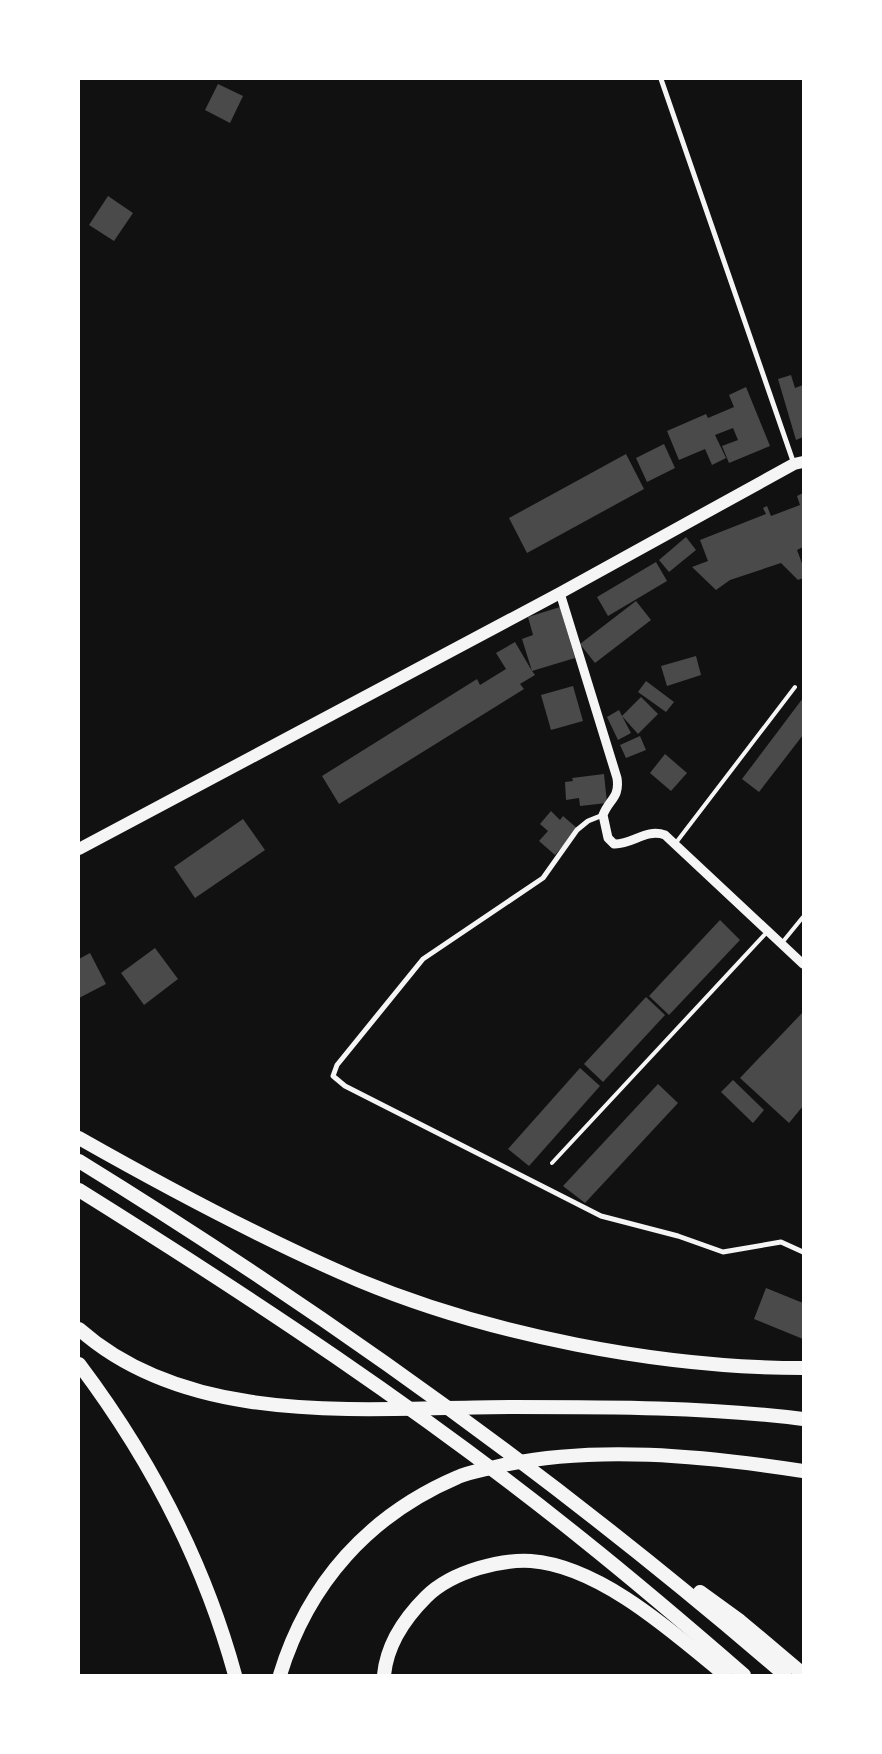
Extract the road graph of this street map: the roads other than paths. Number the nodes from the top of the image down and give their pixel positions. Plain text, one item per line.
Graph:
1 (661, 79) edge
2 (799, 463) edge
3 (560, 593) junction
4 (795, 687) dead end
5 (603, 815) junction
6 (675, 844) junction
7 (79, 849) edge
8 (803, 917) edge
9 (768, 931) junction
10 (781, 944) junction
11 (803, 964) edge
12 (79, 1138) edge
13 (79, 1160) edge
14 (552, 1163) dead end
15 (79, 1190) edge
16 (803, 1252) edge
17 (79, 1330) edge
18 (79, 1364) edge
19 (803, 1368) edge
20 (803, 1419) edge
21 (803, 1472) edge
22 (736, 1625) junction
23 (710, 1655) junction
24 (803, 1661) edge
25 (803, 1674) edge
26 (235, 1675) edge
27 (280, 1675) edge
28 (384, 1675) edge
29 (725, 1675) edge
30 (744, 1675) edge
31 (784, 1675) edge

1 - 2 street
2 - 3 highway
3 - 5 street
3 - 7 highway
4 - 6 lane
5 - 6 street
5 - 16 street
6 - 9 street
8 - 10 lane
9 - 10 street
9 - 14 lane
10 - 11 street
12 - 19 highway
13 - 22 highway
15 - 23 highway
17 - 20 highway
18 - 26 highway
21 - 27 highway
22 - 25 highway
22 - 31 highway
23 - 28 highway
23 - 29 highway
23 - 30 highway
24 - 31 highway

